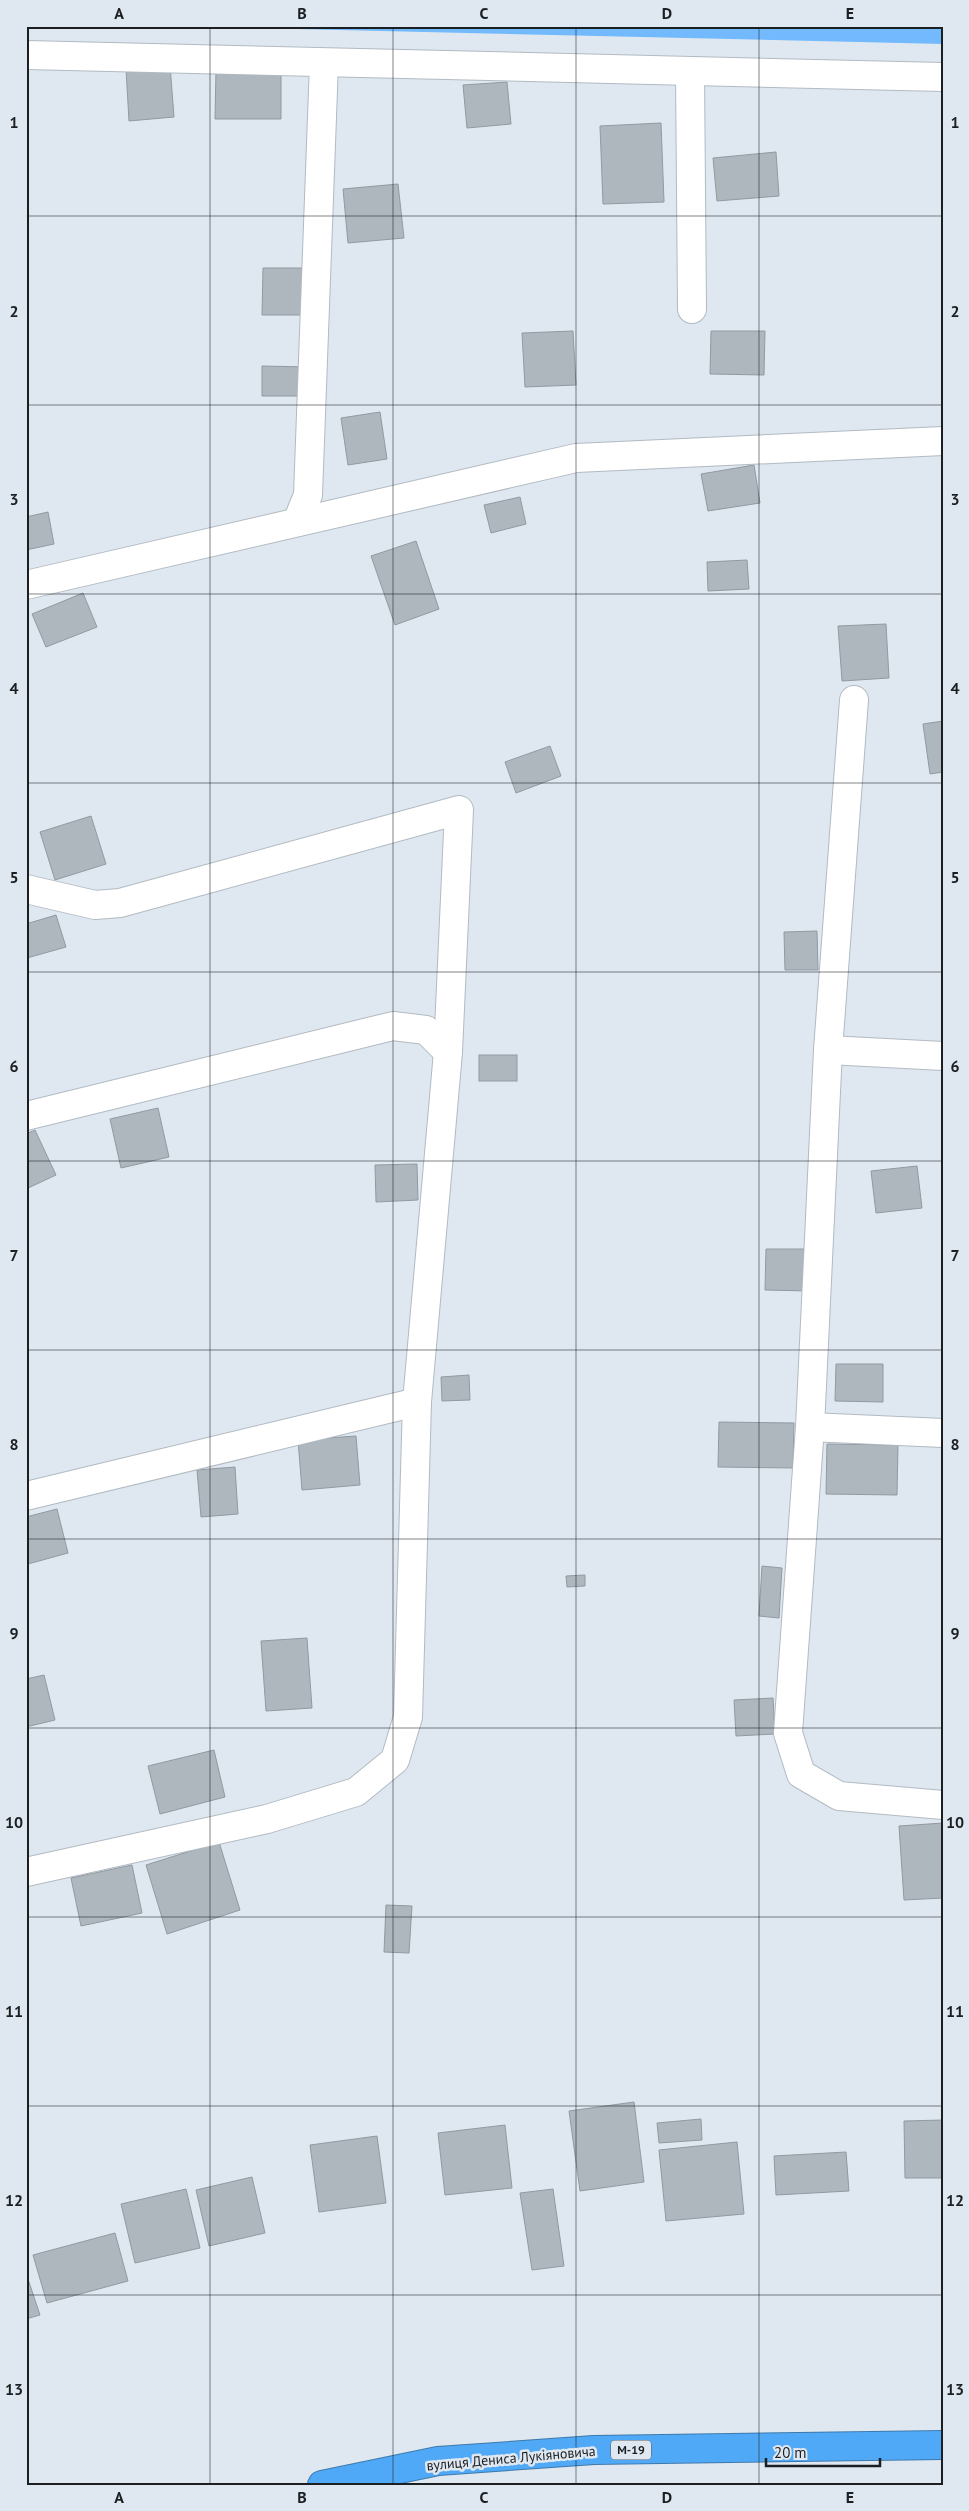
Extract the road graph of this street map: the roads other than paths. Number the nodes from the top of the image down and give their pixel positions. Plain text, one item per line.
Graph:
1 (26, 55) edge
2 (324, 63) junction
3 (690, 71) junction
4 (943, 77) edge
5 (692, 309) dead end
6 (943, 441) edge
7 (297, 522) junction
8 (26, 586) edge
9 (854, 700) dead end
10 (26, 889) edge
11 (828, 1050) junction
12 (448, 1052) junction
13 (943, 1056) edge
14 (26, 1116) edge
15 (417, 1402) junction
16 (810, 1427) junction
17 (943, 1433) edge
18 (26, 1496) edge
19 (943, 1805) edge
20 (26, 1872) edge
21 (943, 2445) edge
22 (322, 2485) edge

1 - 2 street
2 - 3 street
2 - 7 street
3 - 4 street
3 - 5 street
6 - 7 street
7 - 8 street
9 - 11 street
10 - 12 street
11 - 13 street
11 - 16 street
12 - 14 street
12 - 15 street
15 - 18 street
15 - 20 street
16 - 17 street
16 - 19 street
21 - 22 highway, вулиця Дениса Лукіяновича / М-19

